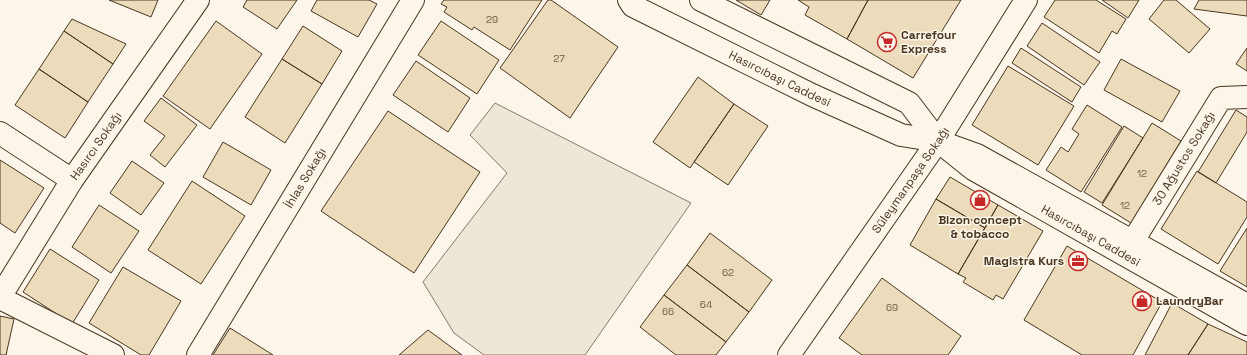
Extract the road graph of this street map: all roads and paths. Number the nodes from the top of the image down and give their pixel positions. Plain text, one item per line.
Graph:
1 (198, 0) edge
2 (413, 0) edge
3 (629, 0) edge
4 (701, 0) edge
5 (1026, 0) edge
6 (1247, 97) edge
7 (0, 134) edge
8 (938, 141) junction
9 (72, 180) junction
10 (1133, 241) junction
11 (0, 298) edge
12 (1247, 306) edge
13 (1247, 324) edge
14 (113, 355) edge
15 (198, 355) edge
16 (789, 355) edge

1 - 9 street, Hasırcı Sokağı
2 - 15 street, İhlas Sokağı
3 - 8 street, Hasırcıbaşı Caddesi
4 - 8 street, Hasırcıbaşı Caddesi
5 - 8 street, Süleymanpaşa Sokağı
6 - 10 street, 30 Ağustos Sokağı
7 - 9 street
8 - 10 street, Hasırcıbaşı Caddesi
8 - 13 street, Hasırcıbaşı Caddesi
8 - 16 street, Süleymanpaşa Sokağı
9 - 11 street, Hasırcı Sokağı
10 - 12 street, Hasırcıbaşı Caddesi
11 - 14 street, Hasırcı Sokağı

